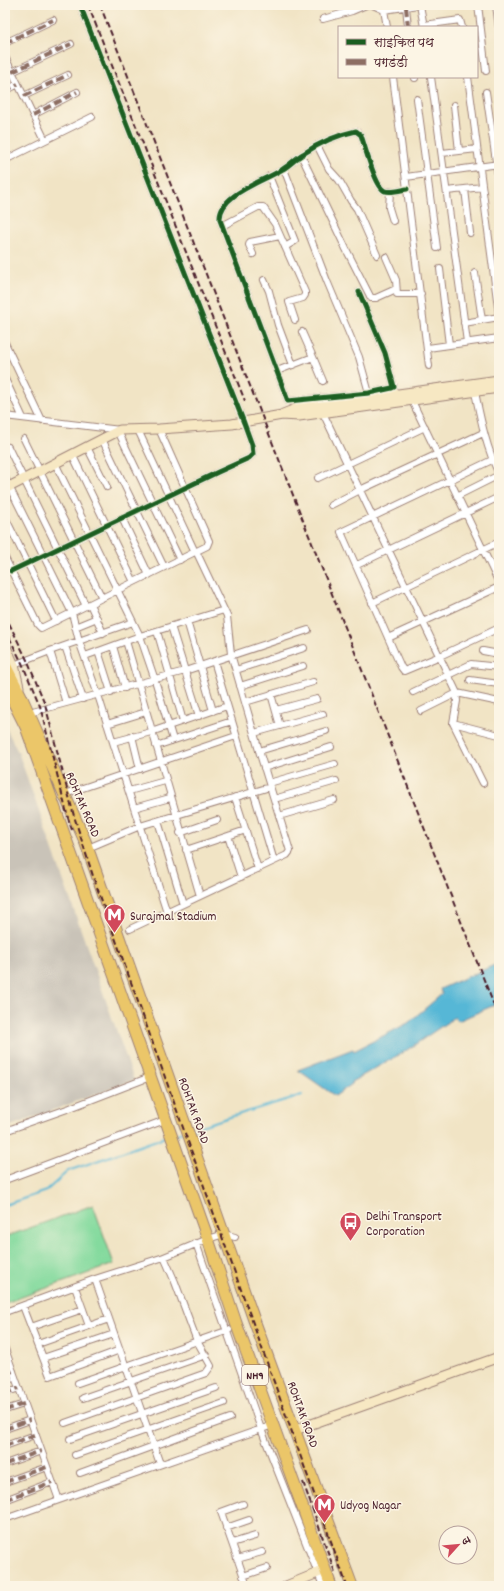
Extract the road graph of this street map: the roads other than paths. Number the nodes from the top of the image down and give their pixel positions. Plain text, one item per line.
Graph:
1 (80, 5) edge
2 (366, 5) edge
3 (373, 5) edge
4 (419, 5) edge
5 (478, 5) edge
6 (496, 5) edge
7 (406, 7) junction
8 (384, 10) junction
9 (323, 19) dead end
10 (53, 20) dead end
11 (442, 25) edge
12 (386, 26) edge
13 (408, 26) edge
14 (424, 26) edge
15 (462, 26) edge
16 (499, 28) edge
17 (5, 43) edge
18 (71, 44) dead end
19 (5, 57) edge
20 (12, 72) junction
21 (486, 72) dead end
22 (68, 75) dead end
23 (393, 78) edge
24 (431, 78) edge
25 (468, 78) edge
26 (18, 84) junction
27 (5, 91) edge
28 (78, 92) dead end
29 (486, 92) dead end
30 (24, 96) junction
31 (417, 99) dead end
32 (454, 104) dead end
33 (33, 114) junction
34 (92, 116) dead end
35 (45, 140) junction
36 (317, 145) junction
37 (477, 149) junction
38 (459, 151) junction
39 (442, 153) junction
40 (301, 155) junction
41 (5, 160) edge
42 (498, 164) edge
43 (479, 166) junction
44 (284, 169) junction
45 (445, 171) junction
46 (427, 174) junction
47 (269, 176) junction
48 (406, 177) junction
49 (499, 182) edge
50 (482, 187) junction
51 (407, 189) junction
52 (465, 189) junction
53 (390, 191) junction
54 (447, 191) junction
55 (393, 221) dead end
56 (222, 226) junction
57 (470, 233) dead end
58 (280, 236) junction
59 (285, 247) junction
60 (437, 248) dead end
61 (253, 254) dead end
62 (377, 255) dead end
63 (386, 257) dead end
64 (440, 269) dead end
65 (475, 273) dead end
66 (264, 280) dead end
67 (396, 289) junction
68 (359, 292) dead end
69 (421, 294) junction
70 (499, 316) edge
71 (295, 320) dead end
72 (482, 320) junction
73 (464, 323) junction
74 (302, 332) dead end
75 (499, 338) edge
76 (467, 342) junction
77 (5, 343) edge
78 (449, 345) junction
79 (428, 348) junction
80 (313, 358) junction
81 (293, 365) junction
82 (429, 366) dead end
83 (277, 371) junction
84 (5, 379) edge
85 (499, 380) edge
86 (323, 381) dead end
87 (499, 388) edge
88 (475, 392) junction
89 (369, 393) junction
90 (412, 401) junction
91 (323, 413) junction
92 (282, 415) junction
93 (5, 416) edge
94 (23, 418) junction
95 (42, 421) junction
96 (244, 423) junction
97 (425, 427) junction
98 (159, 429) junction
99 (119, 430) junction
100 (138, 430) junction
101 (483, 433) junction
102 (24, 439) dead end
103 (102, 439) junction
104 (8, 447) dead end
105 (87, 447) junction
106 (72, 454) junction
107 (438, 454) junction
108 (492, 460) junction
109 (55, 463) junction
110 (348, 464) junction
111 (39, 471) junction
112 (499, 475) edge
113 (5, 478) edge
114 (318, 478) dead end
115 (25, 479) junction
116 (450, 480) junction
117 (107, 487) dead end
118 (7, 488) edge
119 (185, 488) junction
120 (360, 490) junction
121 (169, 496) junction
122 (457, 496) junction
123 (499, 497) edge
124 (154, 503) junction
125 (331, 505) dead end
126 (137, 511) junction
127 (466, 514) junction
128 (5, 517) edge
129 (373, 517) junction
130 (122, 518) junction
131 (107, 526) junction
132 (90, 534) junction
133 (74, 542) junction
134 (499, 542) edge
135 (59, 549) junction
136 (389, 550) junction
137 (483, 550) junction
138 (196, 552) junction
139 (43, 556) junction
140 (5, 558) edge
141 (180, 560) junction
142 (28, 563) junction
143 (357, 565) junction
144 (499, 566) edge
145 (164, 567) junction
146 (493, 570) junction
147 (11, 571) junction
148 (149, 574) junction
149 (134, 582) junction
150 (499, 583) edge
151 (406, 587) junction
152 (499, 587) edge
153 (118, 590) junction
154 (102, 598) junction
155 (372, 603) junction
156 (88, 605) junction
157 (224, 610) junction
158 (72, 613) junction
159 (97, 618) junction
160 (56, 621) junction
161 (187, 621) junction
162 (423, 621) junction
163 (133, 622) junction
164 (171, 626) junction
165 (76, 627) junction
166 (499, 628) edge
167 (308, 630) dead end
168 (157, 631) junction
169 (103, 633) junction
170 (140, 636) junction
171 (388, 638) junction
172 (79, 641) junction
173 (126, 641) junction
174 (5, 646) edge
175 (65, 646) junction
176 (113, 646) junction
177 (304, 648) dead end
178 (50, 651) junction
179 (98, 651) junction
180 (483, 651) dead end
181 (232, 654) junction
182 (499, 654) edge
183 (85, 656) junction
184 (440, 656) junction
185 (214, 661) junction
186 (199, 666) junction
187 (303, 666) dead end
188 (9, 667) edge
189 (499, 667) edge
190 (236, 670) junction
191 (185, 671) junction
192 (170, 675) junction
193 (449, 675) junction
194 (155, 680) junction
195 (470, 680) dead end
196 (313, 682) dead end
197 (499, 684) edge
198 (5, 685) edge
199 (138, 685) junction
200 (240, 686) junction
201 (125, 688) junction
202 (111, 692) junction
203 (413, 692) dead end
204 (457, 693) junction
205 (271, 694) junction
206 (98, 695) junction
207 (83, 699) junction
208 (317, 699) dead end
209 (6, 700) edge
210 (245, 702) junction
211 (499, 702) edge
212 (66, 703) junction
213 (227, 706) junction
214 (276, 710) junction
215 (212, 711) junction
216 (421, 711) dead end
217 (146, 712) junction
218 (29, 713) junction
219 (323, 714) dead end
220 (199, 716) junction
221 (183, 721) junction
222 (232, 721) junction
223 (453, 723) junction
224 (108, 724) junction
225 (168, 726) junction
226 (280, 726) junction
227 (26, 727) junction
228 (326, 731) dead end
229 (152, 732) junction
230 (254, 733) junction
231 (499, 735) edge
232 (132, 736) junction
233 (236, 736) junction
234 (173, 740) junction
235 (113, 742) junction
236 (156, 746) junction
237 (331, 747) dead end
238 (259, 751) junction
239 (160, 763) junction
240 (335, 764) dead end
241 (264, 768) junction
242 (140, 769) junction
243 (123, 774) junction
244 (165, 780) junction
245 (336, 781) dead end
246 (483, 783) dead end
247 (269, 785) junction
248 (129, 791) junction
249 (253, 791) junction
250 (65, 794) junction
251 (235, 797) junction
252 (170, 798) junction
253 (274, 799) junction
254 (334, 800) dead end
255 (134, 808) junction
256 (175, 815) junction
257 (279, 816) junction
258 (217, 820) dead end
259 (158, 821) junction
260 (140, 826) junction
261 (246, 830) junction
262 (180, 833) junction
263 (228, 836) junction
264 (88, 848) junction
265 (186, 850) junction
266 (274, 861) junction
267 (258, 869) junction
268 (241, 877) junction
269 (200, 896) junction
270 (183, 904) junction
271 (168, 912) junction
272 (130, 929) dead end
273 (150, 1077) junction
274 (166, 1123) junction
275 (5, 1131) edge
276 (5, 1180) edge
277 (224, 1234) junction
278 (236, 1237) dead end
279 (208, 1239) junction
280 (196, 1243) junction
281 (164, 1257) junction
282 (95, 1280) junction
283 (75, 1287) junction
284 (23, 1306) junction
285 (83, 1309) junction
286 (5, 1312) edge
287 (109, 1319) junction
288 (89, 1326) junction
289 (31, 1328) junction
290 (232, 1328) junction
291 (114, 1334) junction
292 (197, 1341) junction
293 (38, 1344) junction
294 (120, 1350) junction
295 (6, 1354) edge
296 (206, 1355) junction
297 (499, 1357) edge
298 (43, 1358) junction
299 (125, 1365) junction
300 (13, 1371) junction
301 (5, 1374) edge
302 (131, 1382) junction
303 (78, 1383) dead end
304 (19, 1388) junction
305 (216, 1388) dead end
306 (5, 1392) edge
307 (83, 1398) dead end
308 (137, 1398) junction
309 (224, 1403) dead end
310 (24, 1404) junction
311 (5, 1410) edge
312 (142, 1414) junction
313 (230, 1418) dead end
314 (30, 1420) junction
315 (66, 1423) dead end
316 (273, 1425) junction
317 (5, 1429) edge
318 (261, 1429) junction
319 (148, 1430) junction
320 (295, 1430) junction
321 (36, 1435) junction
322 (70, 1439) dead end
323 (5, 1446) edge
324 (154, 1446) junction
325 (41, 1451) junction
326 (75, 1455) dead end
327 (5, 1464) edge
328 (160, 1464) junction
329 (47, 1467) junction
330 (80, 1473) dead end
331 (5, 1482) edge
332 (52, 1482) junction
333 (5, 1500) edge
334 (59, 1500) junction
335 (243, 1504) dead end
336 (5, 1519) edge
337 (249, 1520) dead end
338 (226, 1528) junction
339 (255, 1536) dead end
340 (232, 1544) junction
341 (262, 1552) dead end
342 (237, 1559) junction
343 (267, 1568) dead end
344 (321, 1571) junction
345 (243, 1576) junction
346 (5, 1581) edge
347 (7, 1586) edge
348 (247, 1586) edge
349 (286, 1586) edge
350 (323, 1586) edge
351 (331, 1586) edge
352 (352, 1586) edge

1 - 96 street
2 - 9 street
3 - 8 street
4 - 7 street
4 - 14 street
5 - 21 street
6 - 16 street
7 - 8 street
7 - 13 street
8 - 12 street
10 - 17 street
11 - 14 street
11 - 15 street
18 - 20 street
19 - 20 street
20 - 26 street
22 - 30 street
23 - 48 street
24 - 39 street
25 - 37 street
26 - 27 street
26 - 30 street
28 - 33 street
29 - 42 street
30 - 33 street
31 - 46 street
32 - 38 street
33 - 35 street
34 - 35 street
35 - 41 street
36 - 40 street
36 - 53 street
36 - 62 street
37 - 38 street
37 - 43 street
38 - 39 street
39 - 45 street
40 - 44 street
40 - 67 street
42 - 43 street
42 - 49 street
43 - 45 street
43 - 50 street
44 - 47 street
44 - 89 street
45 - 46 street
45 - 54 street
46 - 48 street
46 - 60 street
47 - 56 street
47 - 59 street
48 - 51 street
50 - 52 street
50 - 70 street
51 - 53 street
51 - 69 street
52 - 54 street
52 - 57 street
53 - 55 street
54 - 73 street
56 - 58 street
56 - 83 street
58 - 59 street
58 - 61 street
59 - 71 street
63 - 67 street
64 - 78 street
65 - 72 street
66 - 81 street
67 - 69 street
68 - 89 street
69 - 79 street
70 - 72 street
72 - 73 street
73 - 76 street
74 - 80 street
75 - 76 street
76 - 78 street
77 - 95 street
78 - 79 street
79 - 82 street
80 - 81 street
80 - 86 street
81 - 83 street
83 - 89 street
84 - 94 street
85 - 92 street
87 - 88 street
88 - 90 street
88 - 101 street
90 - 91 street
90 - 97 street
91 - 92 street
91 - 110 street
92 - 96 street
93 - 94 street
94 - 95 street
95 - 99 street
96 - 98 street
96 - 119 street
97 - 107 street
97 - 110 street
98 - 100 street
98 - 119 street
99 - 100 street
99 - 103 street
99 - 124 street
100 - 121 street
101 - 107 street
101 - 108 street
102 - 111 street
103 - 105 street
103 - 126 street
104 - 115 street
105 - 106 street
105 - 117 street
106 - 109 street
106 - 131 street
107 - 116 street
107 - 120 street
108 - 112 street
108 - 116 street
109 - 111 street
109 - 132 street
110 - 114 street
110 - 120 street
111 - 115 street
111 - 133 street
112 - 122 street
113 - 118 street
115 - 118 street
115 - 135 street
116 - 122 street
116 - 129 street
118 - 139 street
119 - 121 street
119 - 138 street
120 - 125 street
120 - 129 street
121 - 124 street
121 - 138 street
122 - 127 street
123 - 127 street
124 - 126 street
124 - 141 street
126 - 130 street
126 - 145 street
127 - 136 street
127 - 137 street
128 - 142 street
129 - 136 street
129 - 143 street
130 - 131 street
130 - 148 street
131 - 132 street
131 - 149 street
132 - 133 street
132 - 153 street
133 - 135 street
133 - 154 street
134 - 137 street
135 - 139 street
135 - 156 street
136 - 143 street
136 - 151 street
137 - 146 street
137 - 151 street
138 - 141 street
138 - 157 street
139 - 142 street
139 - 158 street
140 - 147 street
141 - 145 street
142 - 147 street
142 - 160 street
143 - 155 street
144 - 146 street
145 - 148 street
146 - 150 street
147 - 160 street
148 - 149 street
149 - 153 street
151 - 155 street
151 - 162 street
152 - 162 street
153 - 154 street
153 - 163 street
154 - 156 street
155 - 171 street
156 - 158 street
156 - 159 street
157 - 161 street
157 - 181 street
158 - 160 street
158 - 165 street
159 - 165 street
159 - 169 street
161 - 164 street
161 - 186 street
162 - 171 street
162 - 184 street
163 - 169 street
163 - 170 street
164 - 168 street
164 - 191 street
165 - 172 street
166 - 184 street
167 - 181 street
168 - 170 street
168 - 192 street
169 - 172 street
170 - 173 street
170 - 194 street
171 - 184 street
172 - 175 street
172 - 183 street
173 - 176 street
173 - 199 street
174 - 188 street
175 - 178 street
175 - 207 street
176 - 179 street
176 - 201 street
177 - 190 street
178 - 188 street
178 - 212 street
179 - 183 street
179 - 202 street
180 - 182 street
181 - 185 street
181 - 190 street
183 - 206 street
184 - 193 street
185 - 186 street
185 - 213 street
186 - 191 street
186 - 215 street
187 - 200 street
188 - 218 highway, ROHTAK ROAD / NH9
189 - 193 street
190 - 200 street
191 - 192 street
191 - 220 street
192 - 194 street
192 - 221 street
193 - 203 street
193 - 204 street
194 - 199 street
194 - 225 street
195 - 197 street
196 - 205 street
198 - 227 highway, NH9
199 - 201 street
199 - 217 street
200 - 210 street
201 - 202 street
202 - 206 street
204 - 211 street
204 - 216 street
204 - 223 street
205 - 210 street
205 - 214 street
206 - 207 street
206 - 224 street
207 - 212 street
208 - 214 street
209 - 227 street, ROHTAK ROAD
210 - 230 street
212 - 218 street
213 - 215 street
213 - 222 street
214 - 226 street
215 - 220 street
217 - 224 street
217 - 229 street
218 - 250 highway, ROHTAK ROAD / NH9
219 - 226 street
220 - 221 street
221 - 225 street
222 - 233 street
222 - 234 street
223 - 231 street
223 - 246 street
224 - 235 street
225 - 229 street
225 - 234 street
226 - 230 street
227 - 273 highway, ROHTAK ROAD / NH9
228 - 238 street
229 - 232 street
229 - 236 street
230 - 238 street
232 - 235 street
232 - 242 street
233 - 239 street
233 - 249 street
234 - 236 street
235 - 243 street
236 - 239 street
237 - 241 street
238 - 241 street
239 - 242 street
239 - 244 street
240 - 247 street
241 - 247 street
242 - 243 street
243 - 248 street
243 - 250 street
244 - 248 street
244 - 252 street
245 - 253 street
247 - 249 street
247 - 253 street
248 - 255 street
249 - 251 street
249 - 266 street
250 - 264 highway, ROHTAK ROAD / NH9
251 - 256 street
251 - 261 street
252 - 255 street
252 - 256 street
253 - 257 street
254 - 257 street
255 - 260 street
256 - 259 street
256 - 262 street
257 - 266 street
258 - 262 street
259 - 260 street
259 - 270 street
260 - 264 street
260 - 271 street
261 - 263 street
261 - 267 street
262 - 265 street
263 - 265 street
263 - 268 street
264 - 277 highway, ROHTAK ROAD / NH9
265 - 269 street
266 - 267 street
267 - 268 street
268 - 269 street
269 - 270 street
270 - 271 street
271 - 272 street
273 - 274 highway, ROHTAK ROAD / NH9
273 - 275 street
274 - 276 street
274 - 279 highway, ROHTAK ROAD / NH9
277 - 278 street
277 - 279 street
277 - 320 highway, ROHTAK ROAD / NH9
279 - 280 street
279 - 290 highway, ROHTAK ROAD / NH9
280 - 281 street
280 - 290 street
281 - 282 street
281 - 292 street
282 - 283 street
282 - 287 street
283 - 284 street
283 - 285 street
284 - 286 street
284 - 289 street
285 - 288 street
285 - 289 street
287 - 288 street
287 - 291 street
288 - 293 street
289 - 293 street
290 - 292 street
290 - 316 highway, ROHTAK ROAD / NH9
290 - 318 street
291 - 294 street
291 - 298 street
292 - 296 street
292 - 299 street
293 - 298 street
294 - 298 street
294 - 299 street
295 - 300 street
296 - 302 street
296 - 308 street
297 - 320 street
299 - 302 street
299 - 303 street
300 - 301 street
300 - 304 street
302 - 307 street
302 - 308 street
304 - 306 street
304 - 310 street
305 - 312 street
308 - 312 street
308 - 315 street
309 - 319 street
310 - 311 street
310 - 314 street
312 - 319 street
312 - 322 street
313 - 324 street
314 - 317 street
314 - 321 street
316 - 318 street
316 - 344 highway, ROHTAK ROAD / NH9
318 - 328 street
318 - 344 street
319 - 324 street
319 - 326 street
320 - 352 highway, ROHTAK ROAD / NH9
321 - 323 street
321 - 325 street
324 - 328 street
324 - 330 street
325 - 327 street
325 - 329 street
328 - 334 street
329 - 331 street
329 - 332 street
332 - 333 street
332 - 334 street
334 - 336 street
335 - 338 street
337 - 338 street
338 - 340 street
339 - 340 street
340 - 342 street
341 - 342 street
342 - 345 street
343 - 345 street
344 - 349 street
344 - 350 street
344 - 351 highway, ROHTAK ROAD / NH9
345 - 348 street
346 - 347 street

